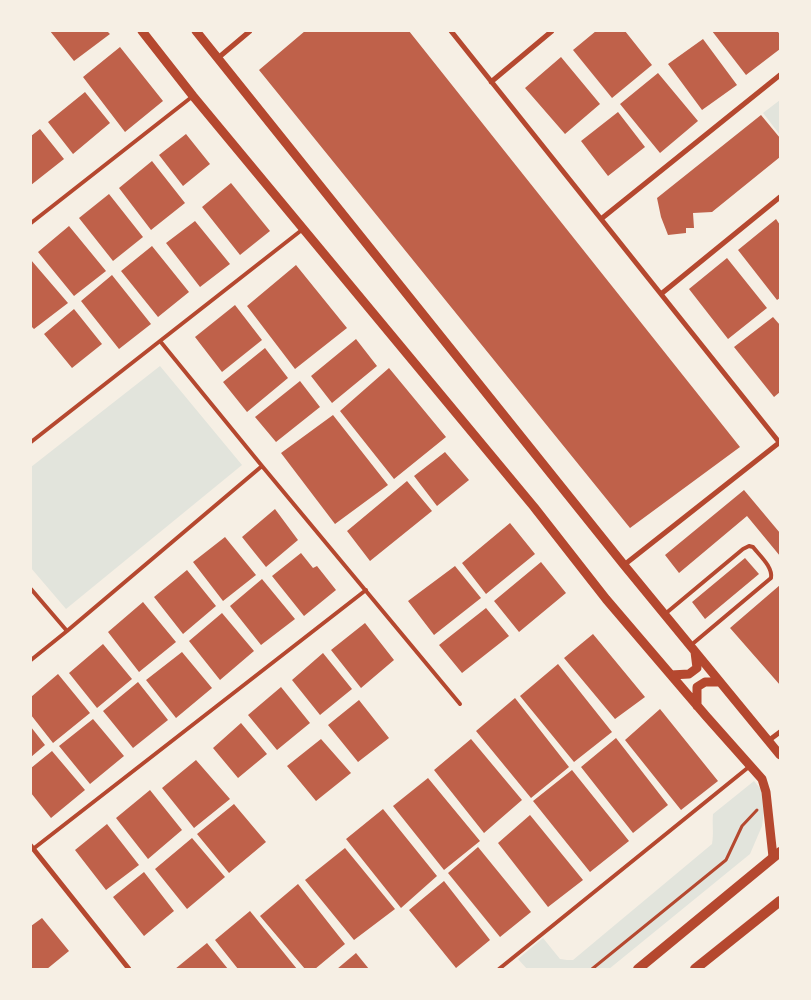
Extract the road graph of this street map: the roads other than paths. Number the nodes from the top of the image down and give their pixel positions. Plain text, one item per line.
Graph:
1 (142, 31) edge
2 (196, 31) edge
3 (250, 31) edge
4 (451, 31) edge
5 (552, 31) edge
6 (218, 58) junction
7 (780, 75) edge
8 (491, 82) junction
9 (193, 96) junction
10 (780, 197) edge
11 (601, 219) junction
12 (31, 223) edge
13 (303, 229) junction
14 (661, 294) junction
15 (160, 341) junction
16 (31, 442) edge
17 (780, 442) edge
18 (262, 466) junction
19 (624, 565) junction
20 (31, 589) edge
21 (366, 590) junction
22 (665, 615) junction
23 (67, 632) junction
24 (693, 649) junction
25 (31, 660) edge
26 (671, 675) junction
27 (720, 682) junction
28 (460, 704) dead end
29 (697, 706) junction
30 (780, 732) edge
31 (768, 741) junction
32 (780, 755) edge
33 (750, 765) junction
34 (32, 847) edge
35 (777, 854) edge
36 (780, 901) edge
37 (129, 969) edge
38 (499, 969) edge
39 (638, 969) edge
40 (695, 969) edge

1 - 9 street
2 - 6 street
3 - 6 street
4 - 8 street
5 - 8 street
6 - 19 street
7 - 11 street
8 - 11 street
9 - 12 lane
9 - 13 street
10 - 14 street
11 - 14 street
13 - 15 lane
13 - 26 street
14 - 17 street
15 - 16 lane
15 - 18 lane
17 - 19 street
18 - 21 lane
18 - 23 lane
19 - 22 street
20 - 23 lane
21 - 28 lane
21 - 34 lane
22 - 24 street
22 - 24 lane
23 - 25 lane
24 - 26 street
24 - 27 street
26 - 29 street
27 - 29 street
27 - 31 street
29 - 33 street
30 - 31 street
31 - 32 street
33 - 35 street
33 - 38 lane
34 - 37 street
35 - 39 main road
36 - 40 main road

